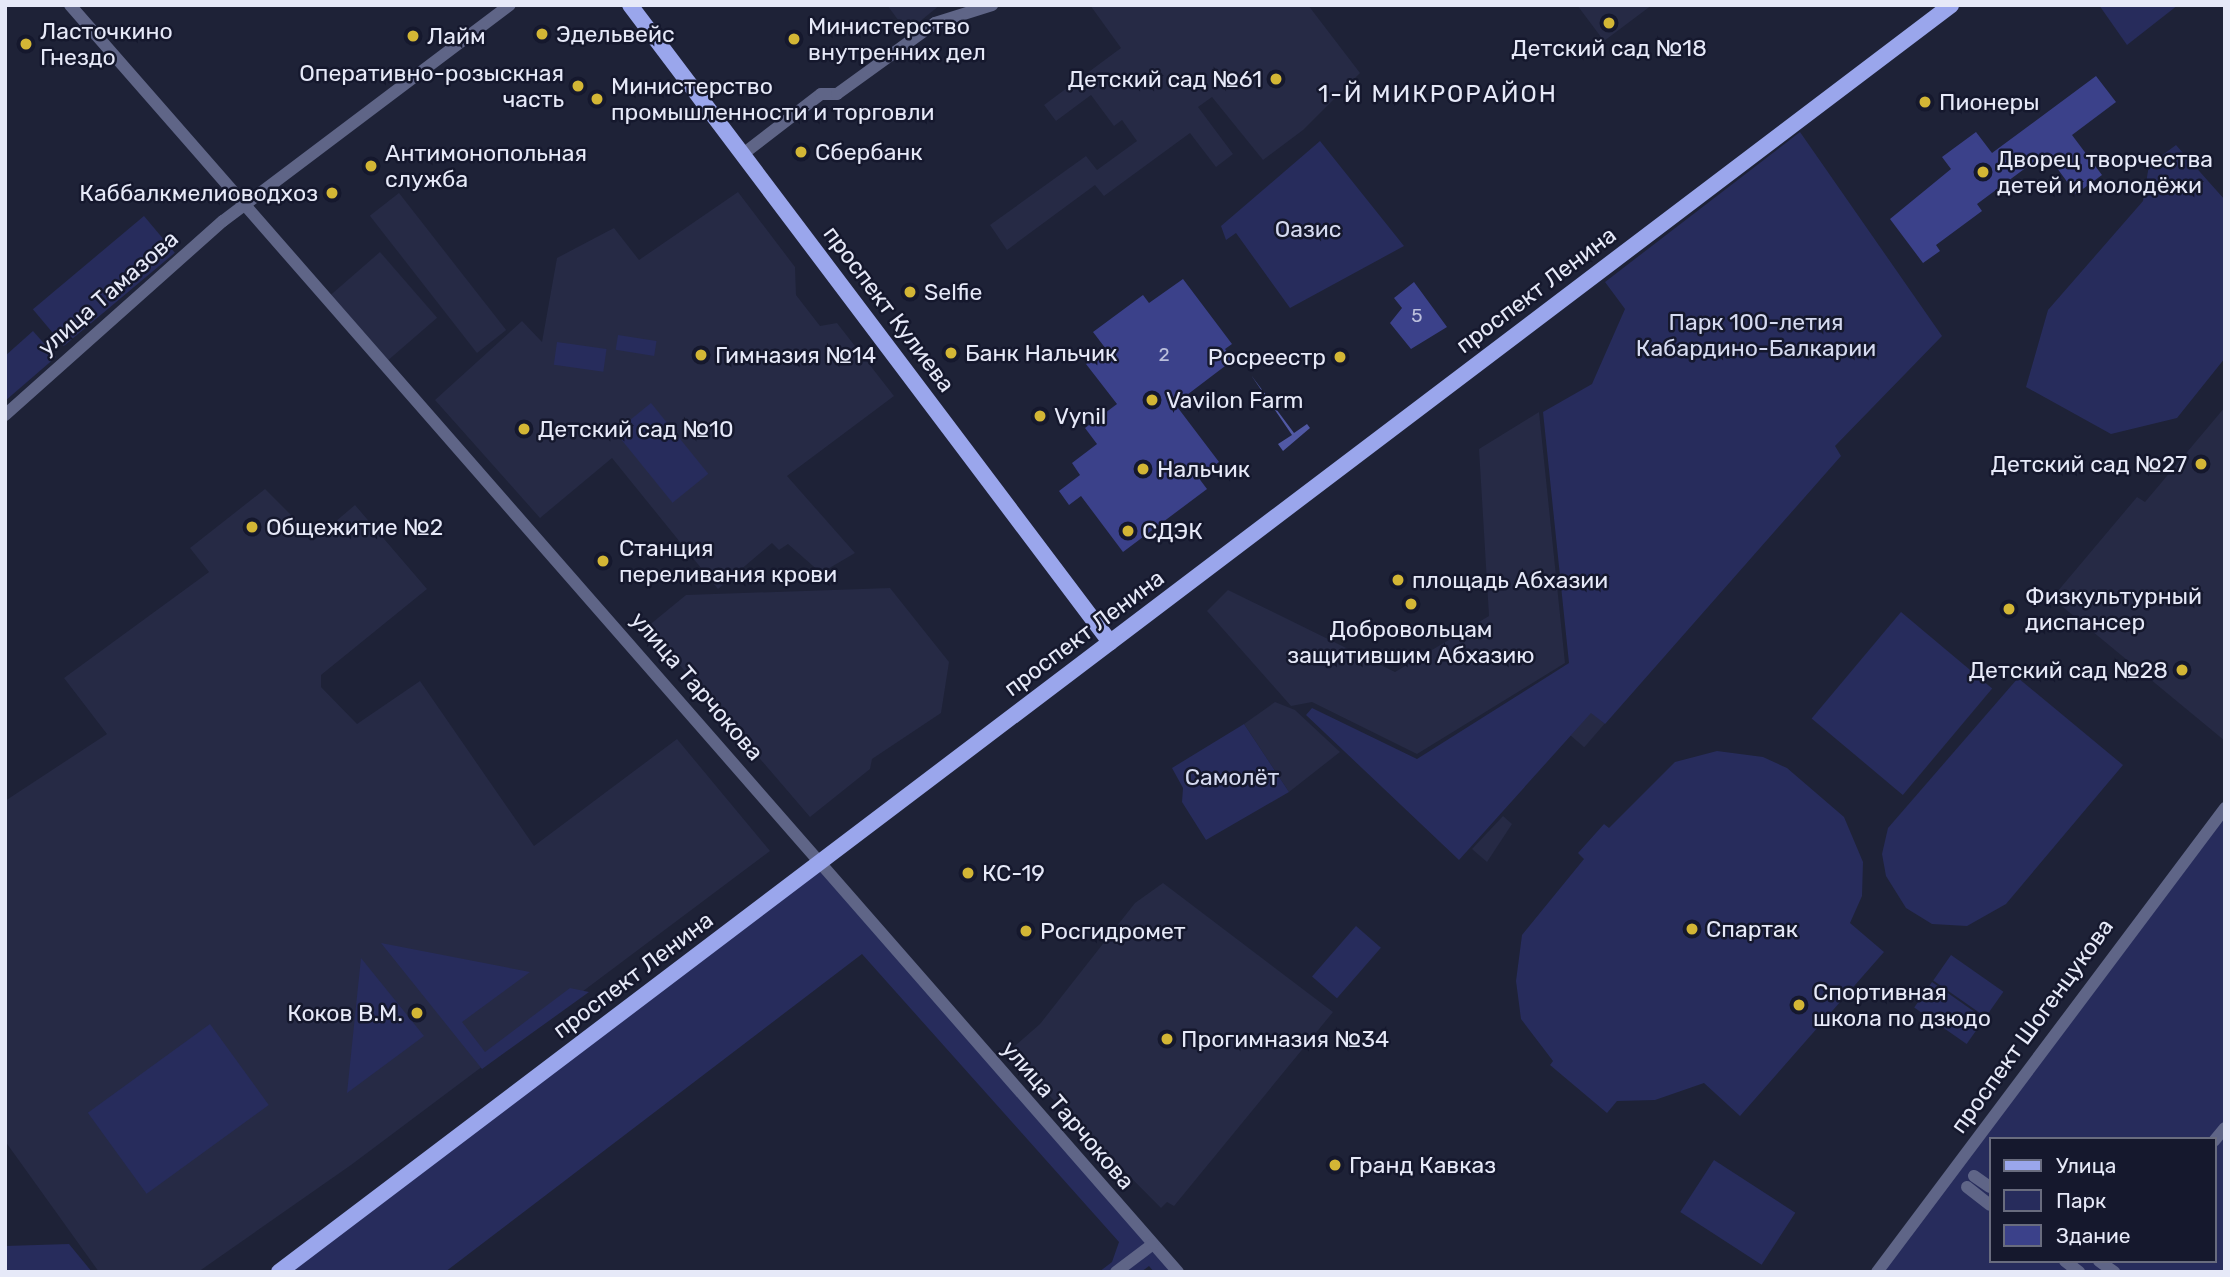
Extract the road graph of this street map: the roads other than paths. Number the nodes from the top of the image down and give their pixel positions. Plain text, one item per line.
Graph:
1 (70, 5) edge
2 (510, 5) edge
3 (630, 5) edge
4 (992, 5) edge
5 (1951, 5) edge
6 (743, 153) junction
7 (246, 206) junction
8 (5, 415) edge
9 (1110, 642) junction
10 (2225, 808) edge
11 (820, 861) junction
12 (1988, 1186) edge
13 (1988, 1203) edge
14 (1153, 1244) junction
15 (279, 1272) edge
16 (1116, 1272) edge
17 (1178, 1272) edge
18 (1877, 1272) edge

1 - 7 street, улица Тарчокова
2 - 7 street, улица Тамазова
3 - 6 main road, проспект Кулиева
4 - 6 street
5 - 9 main road, проспект Ленина
6 - 9 main road, проспект Кулиева
7 - 8 street, улица Тамазова
7 - 11 street, улица Тарчокова
9 - 11 main road, проспект Ленина
10 - 18 street, проспект Шогенцукова
11 - 14 street, улица Тарчокова
11 - 15 main road, проспект Ленина
12 - 13 street
14 - 16 street
14 - 17 street, улица Тарчокова

